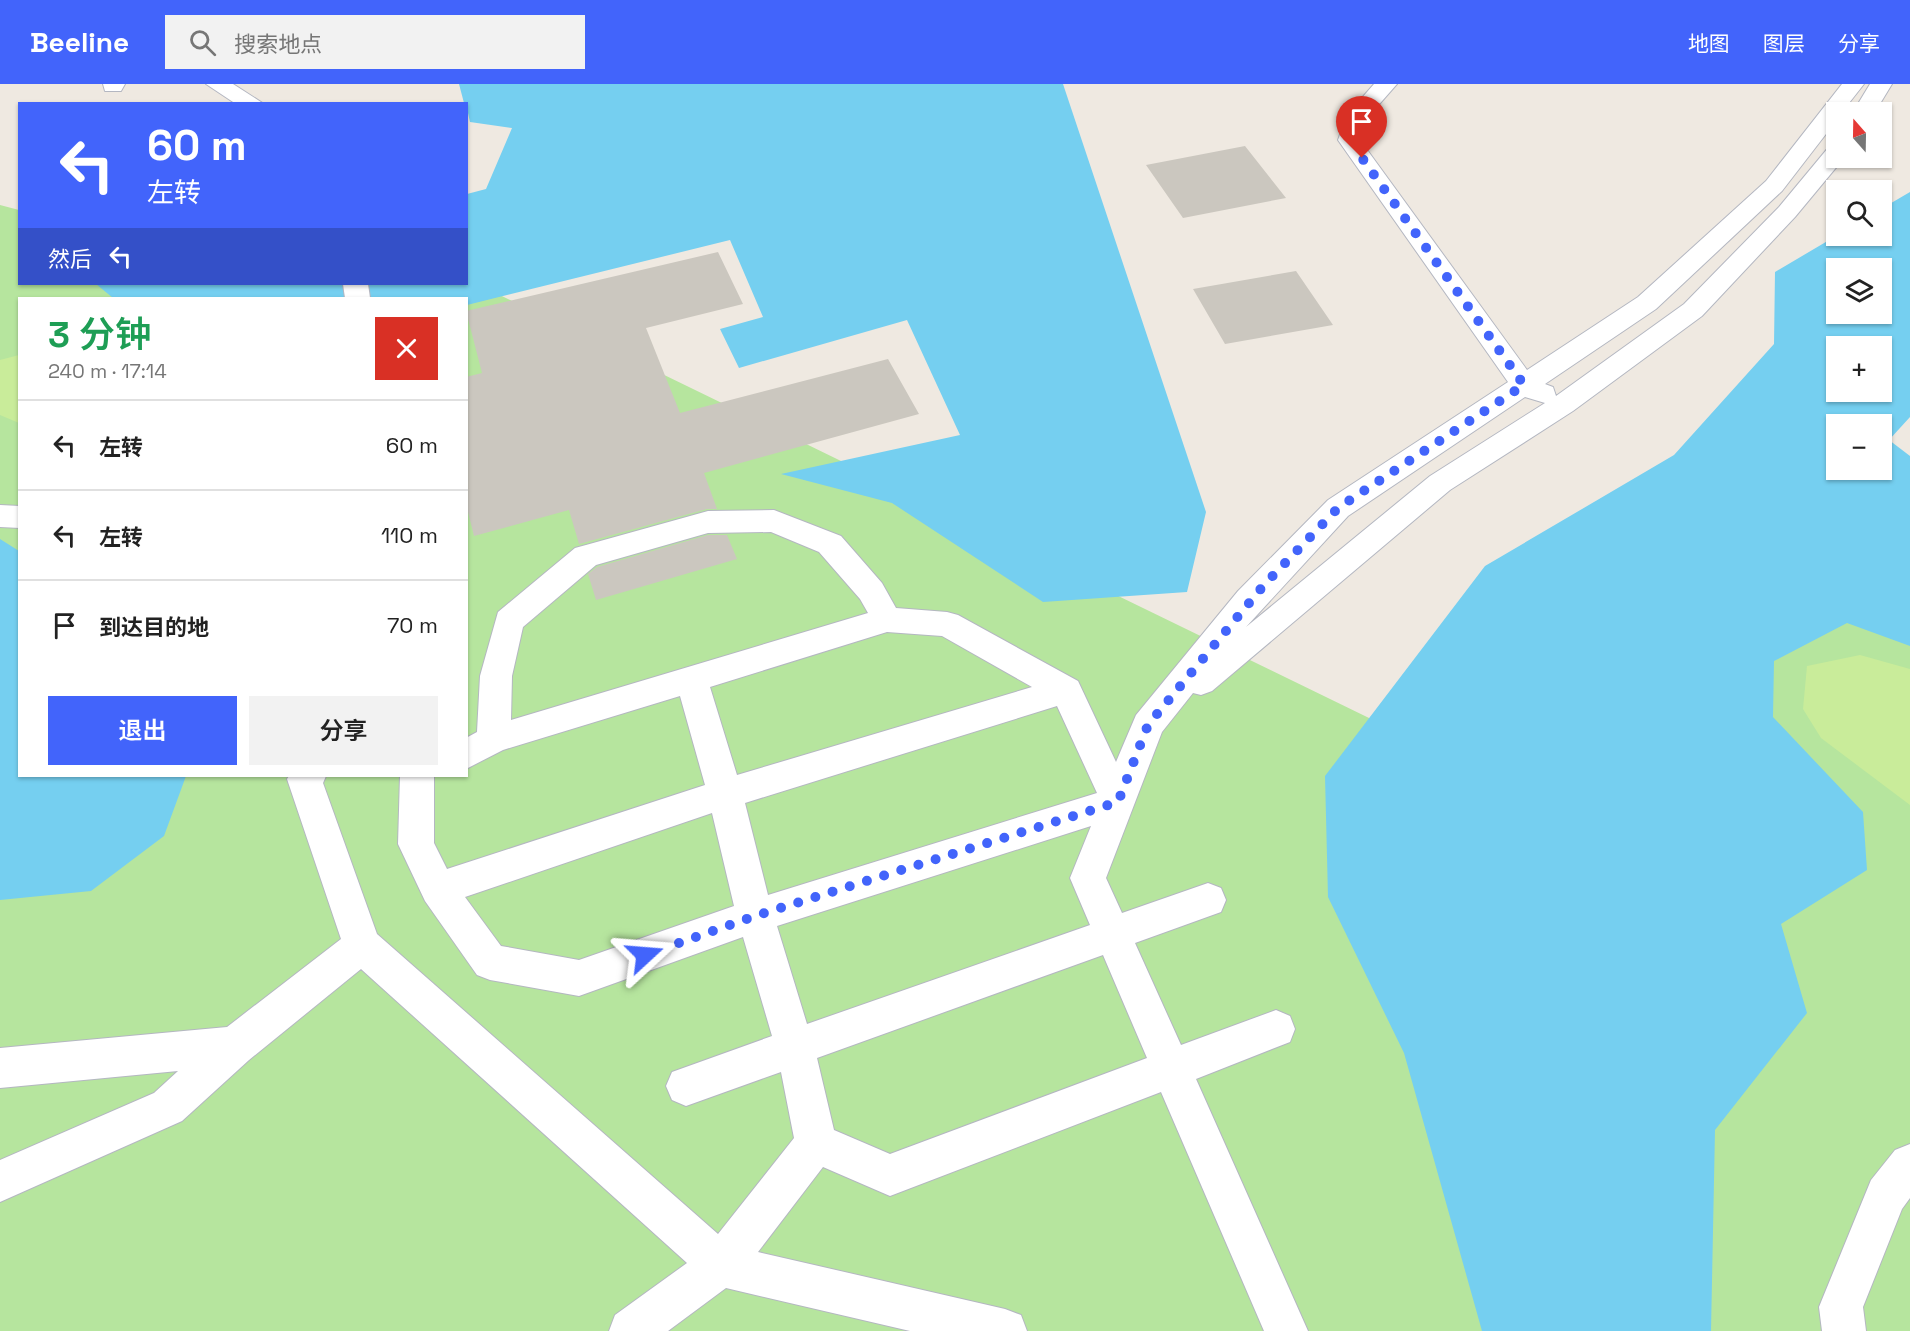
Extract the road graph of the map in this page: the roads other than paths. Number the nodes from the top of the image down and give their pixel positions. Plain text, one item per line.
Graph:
1 (217, 84) edge
2 (1386, 84) edge
3 (1853, 84) edge
4 (1881, 84) edge
5 (249, 102) edge
6 (1870, 102) edge
7 (1826, 165) edge
8 (1524, 385) junction
9 (1563, 404) junction
10 (0, 516) edge
11 (18, 517) edge
12 (887, 620) junction
13 (691, 679) junction
14 (1066, 690) junction
15 (1148, 725) junction
16 (480, 747) edge
17 (305, 777) edge
18 (423, 778) edge
19 (724, 794) junction
20 (1118, 802) junction
21 (438, 889) junction
22 (1208, 900) dead end
23 (755, 916) junction
24 (1112, 934) junction
25 (362, 945) junction
26 (1276, 1029) dead end
27 (235, 1046) junction
28 (795, 1047) junction
29 (0, 1068) edge
30 (1172, 1070) junction
31 (686, 1086) dead end
32 (816, 1143) junction
33 (1910, 1165) edge
34 (0, 1181) edge
35 (721, 1265) junction
36 (631, 1331) edge
37 (1005, 1331) edge
38 (1286, 1331) edge
39 (1844, 1331) edge

1 - 5 street
2 - 8 street
3 - 8 street
4 - 6 street
7 - 9 street
8 - 9 street
8 - 15 street
9 - 15 street
10 - 11 street
12 - 13 street
12 - 14 street
12 - 16 street
13 - 16 street
13 - 19 street
14 - 19 street
14 - 20 street
15 - 20 street
17 - 25 street
18 - 21 street
19 - 21 street
19 - 23 street
20 - 23 street
20 - 24 street
21 - 23 street
22 - 24 street
23 - 28 street
24 - 28 street
24 - 30 street
25 - 27 street
25 - 35 street
26 - 30 street
27 - 29 street
27 - 34 street
28 - 31 street
28 - 32 street
30 - 32 street
30 - 38 street
32 - 35 street
33 - 39 street
35 - 36 street
35 - 37 street

